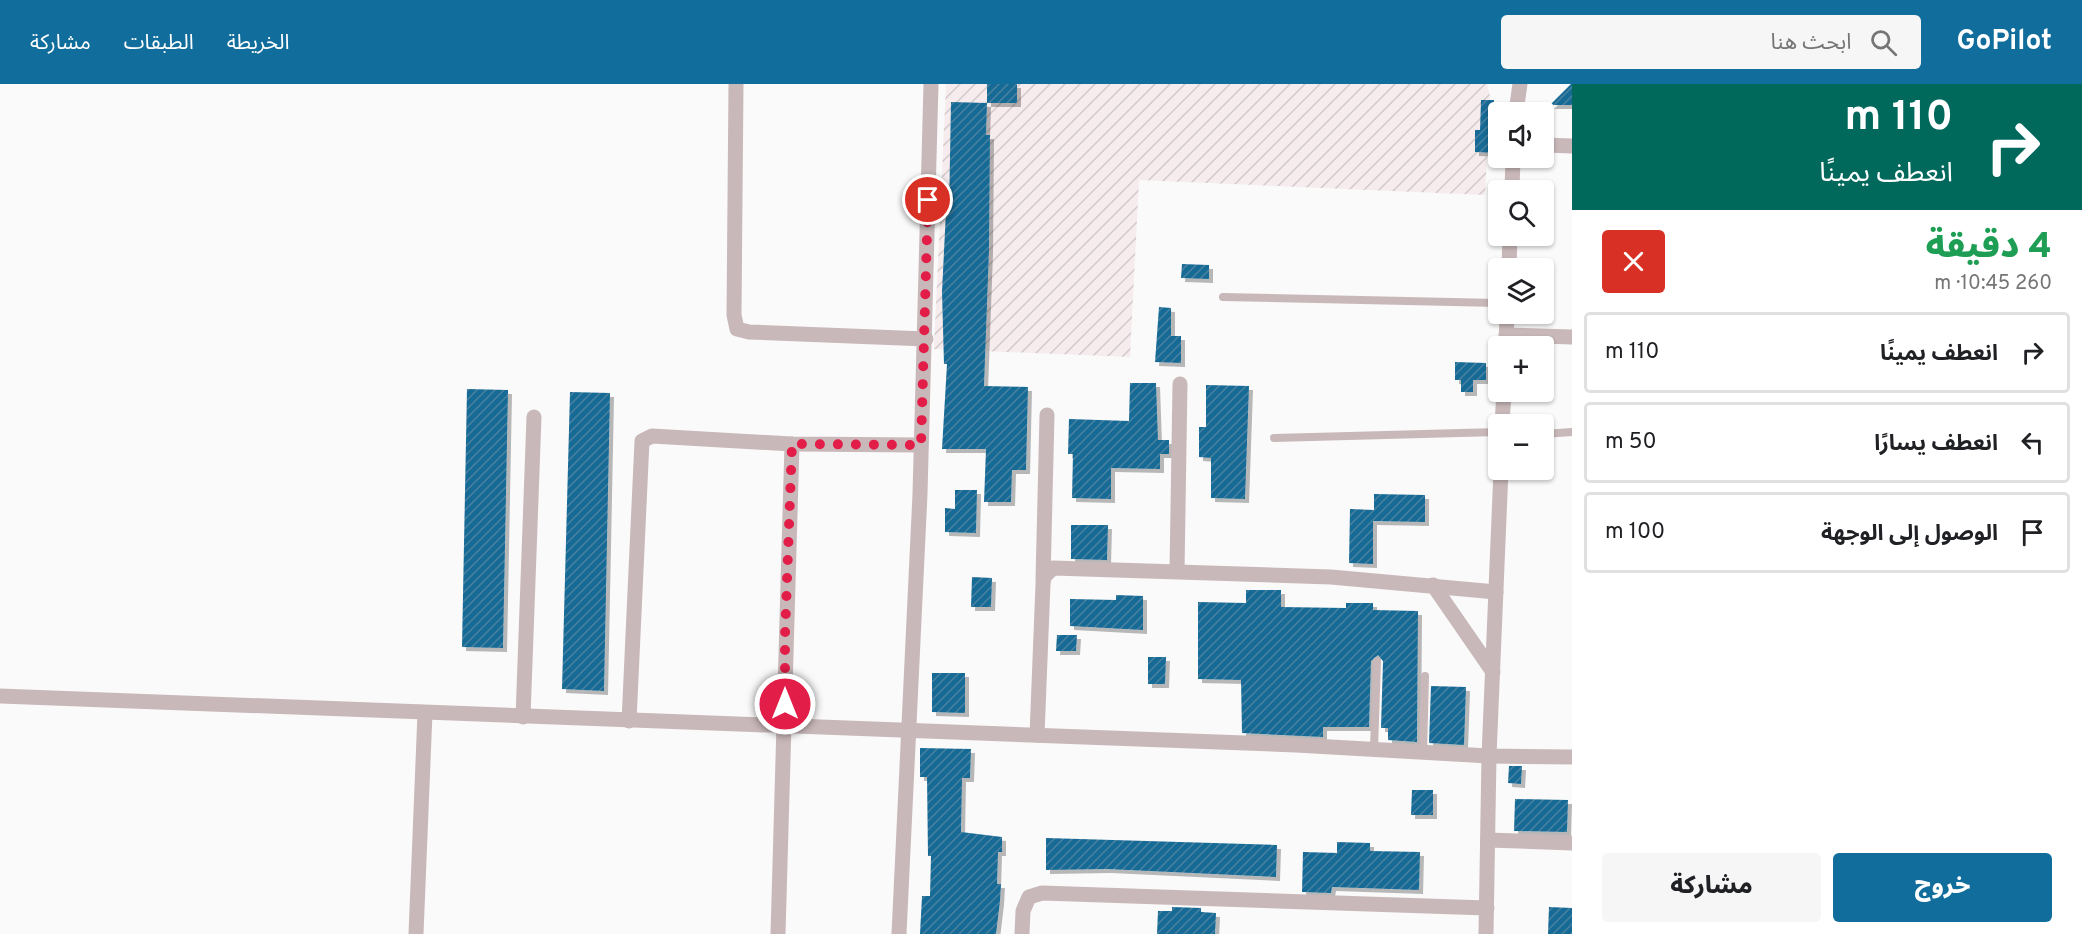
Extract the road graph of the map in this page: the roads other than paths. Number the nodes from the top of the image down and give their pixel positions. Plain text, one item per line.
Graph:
1 (736, 84) edge
2 (931, 84) edge
3 (1518, 85) edge
4 (1517, 102) edge
5 (1554, 145) edge
6 (1572, 146) edge
7 (1223, 297) dead end
8 (1488, 303) edge
9 (1572, 337) edge
10 (1554, 338) edge
11 (926, 339) junction
12 (1180, 384) dead end
13 (1047, 415) dead end
14 (534, 417) dead end
15 (1488, 432) edge
16 (1572, 432) edge
17 (1554, 433) edge
18 (1274, 438) dead end
19 (792, 444) junction
20 (921, 445) junction
21 (1501, 480) edge
22 (1177, 571) junction
23 (1043, 584) junction
24 (1433, 585) junction
25 (1496, 592) junction
26 (1377, 661) dead end
27 (1493, 672) junction
28 (1425, 676) dead end
29 (0, 696) edge
30 (425, 713) junction
31 (523, 717) junction
32 (629, 721) junction
33 (785, 727) junction
34 (908, 731) junction
35 (1036, 735) junction
36 (1374, 750) junction
37 (1423, 753) junction
38 (1489, 756) junction
39 (1572, 757) edge
40 (1488, 840) junction
41 (1572, 843) edge
42 (1486, 908) junction
43 (416, 934) edge
44 (778, 934) edge
45 (899, 934) edge
46 (1022, 934) edge
47 (1486, 934) edge

1 - 11 street
2 - 11 street
3 - 4 street
5 - 6 street
7 - 8 lane
9 - 10 street
11 - 20 street
12 - 22 street
13 - 23 street
14 - 31 street
15 - 18 lane
16 - 17 lane
19 - 20 street
19 - 32 street
19 - 33 street
20 - 34 street
21 - 25 street
22 - 23 street
22 - 24 street
23 - 35 street
24 - 25 street
24 - 27 street
25 - 27 street
26 - 36 lane
27 - 38 street
28 - 37 lane
29 - 30 street
30 - 31 street
30 - 43 street
31 - 32 street
32 - 33 street
33 - 34 street
33 - 44 street
34 - 35 street
34 - 45 street
35 - 36 street
36 - 37 street
37 - 38 street
38 - 39 street
38 - 40 street
40 - 41 street
40 - 42 street
42 - 46 street
42 - 47 street

